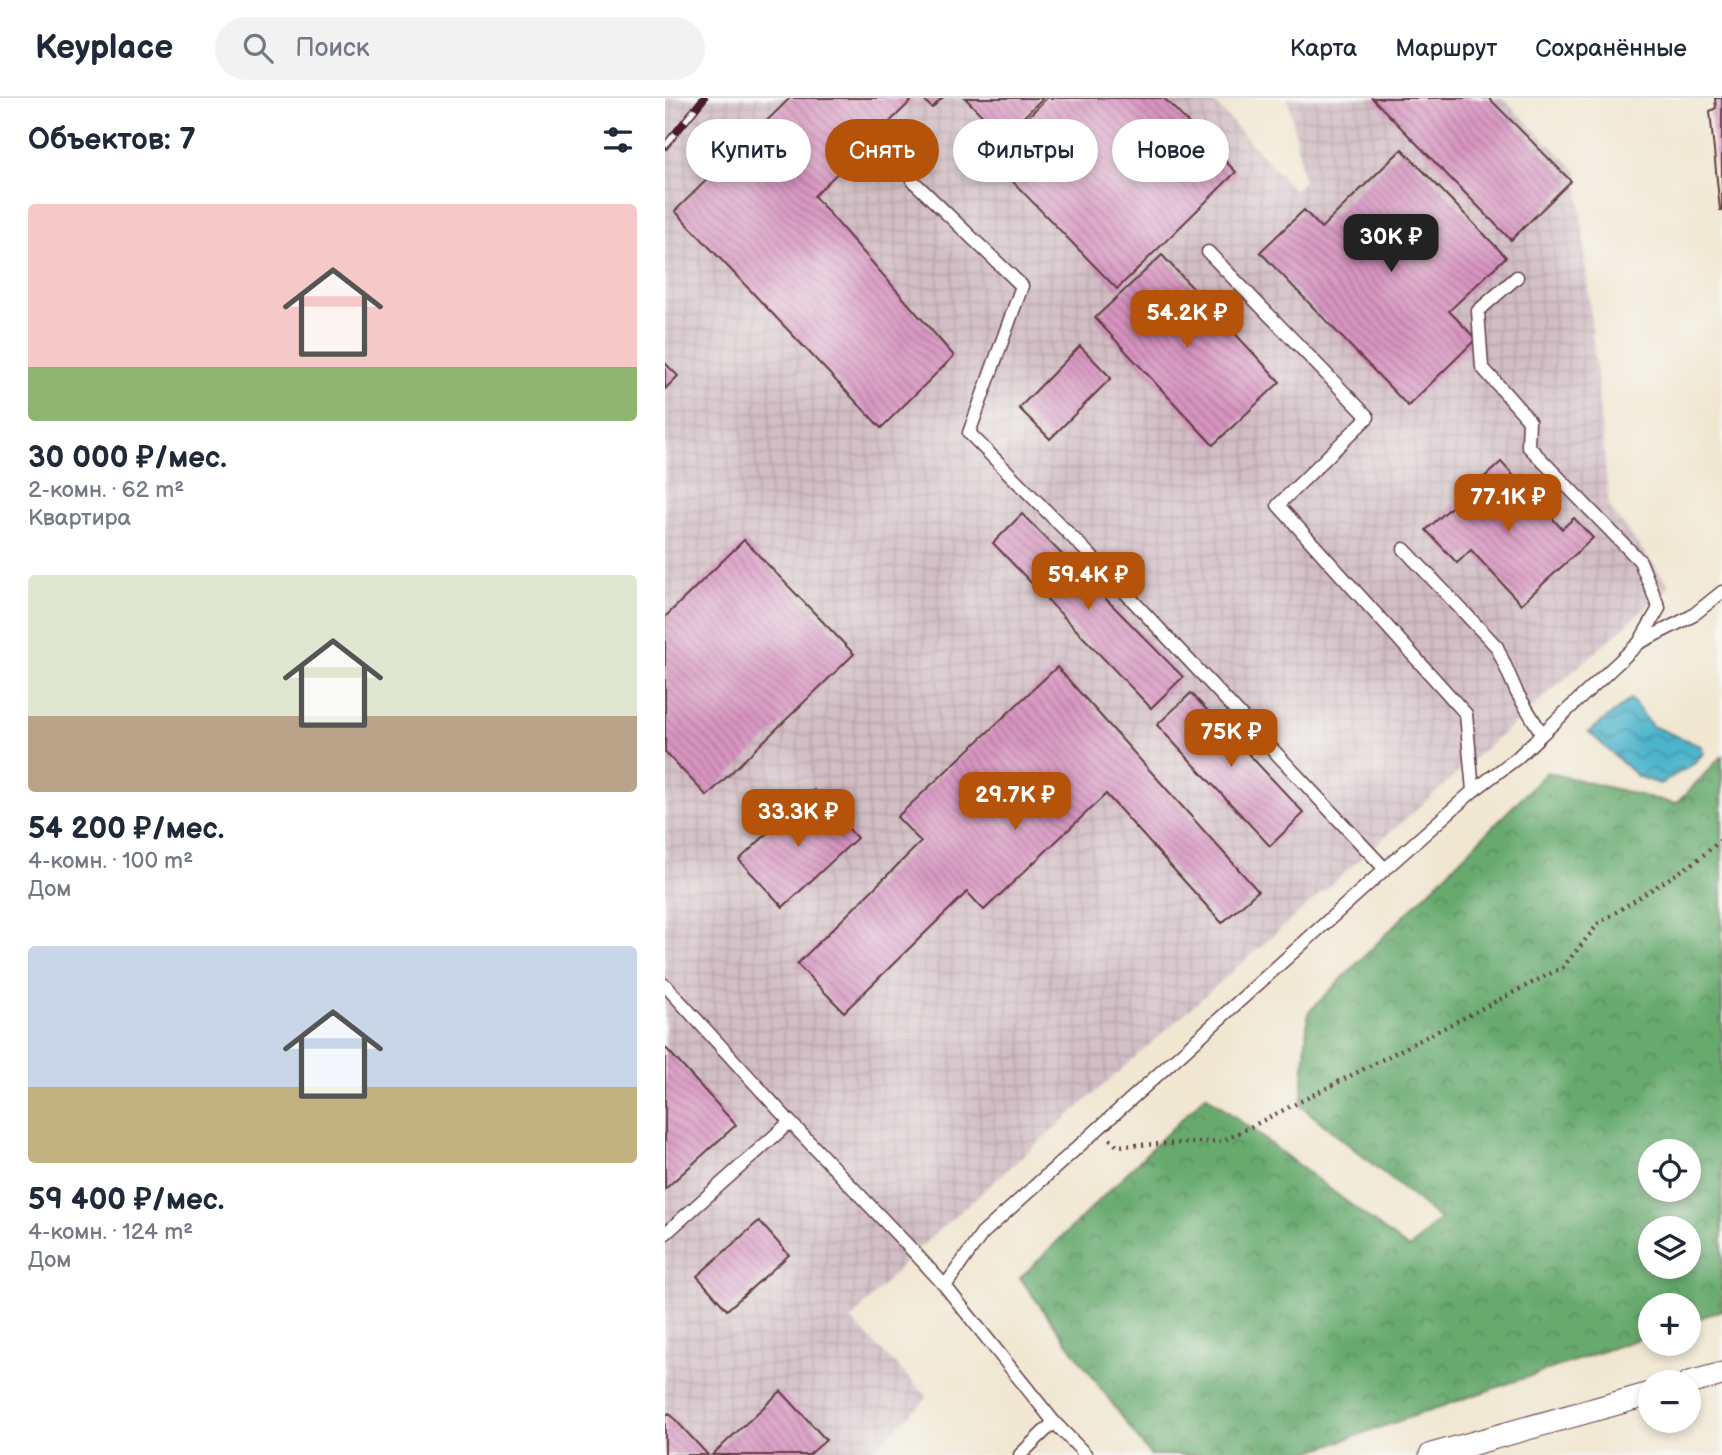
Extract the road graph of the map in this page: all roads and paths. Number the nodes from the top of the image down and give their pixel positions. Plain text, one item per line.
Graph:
1 (914, 182) edge
2 (1208, 252) dead end
3 (1517, 276) dead end
4 (1404, 549) dead end
5 (1722, 592) edge
6 (1639, 643) junction
7 (1542, 734) junction
8 (1473, 791) junction
9 (1722, 839) edge
10 (1385, 869) junction
11 (665, 985) edge
12 (790, 1122) junction
13 (1099, 1128) junction
14 (665, 1234) edge
15 (945, 1286) junction
16 (1722, 1374) edge
17 (1701, 1380) edge
18 (1638, 1397) edge
19 (1053, 1422) junction
20 (1020, 1455) edge
21 (1086, 1455) edge
22 (1431, 1455) edge

1 - 10 lane
2 - 8 lane
3 - 6 lane
4 - 7 lane
5 - 6 lane
6 - 7 lane
7 - 8 lane
8 - 10 lane
9 - 13 path
10 - 13 lane
11 - 12 lane
12 - 14 lane
12 - 15 lane
13 - 15 lane
15 - 19 lane
16 - 17 street
18 - 22 street
19 - 20 lane
19 - 21 lane

